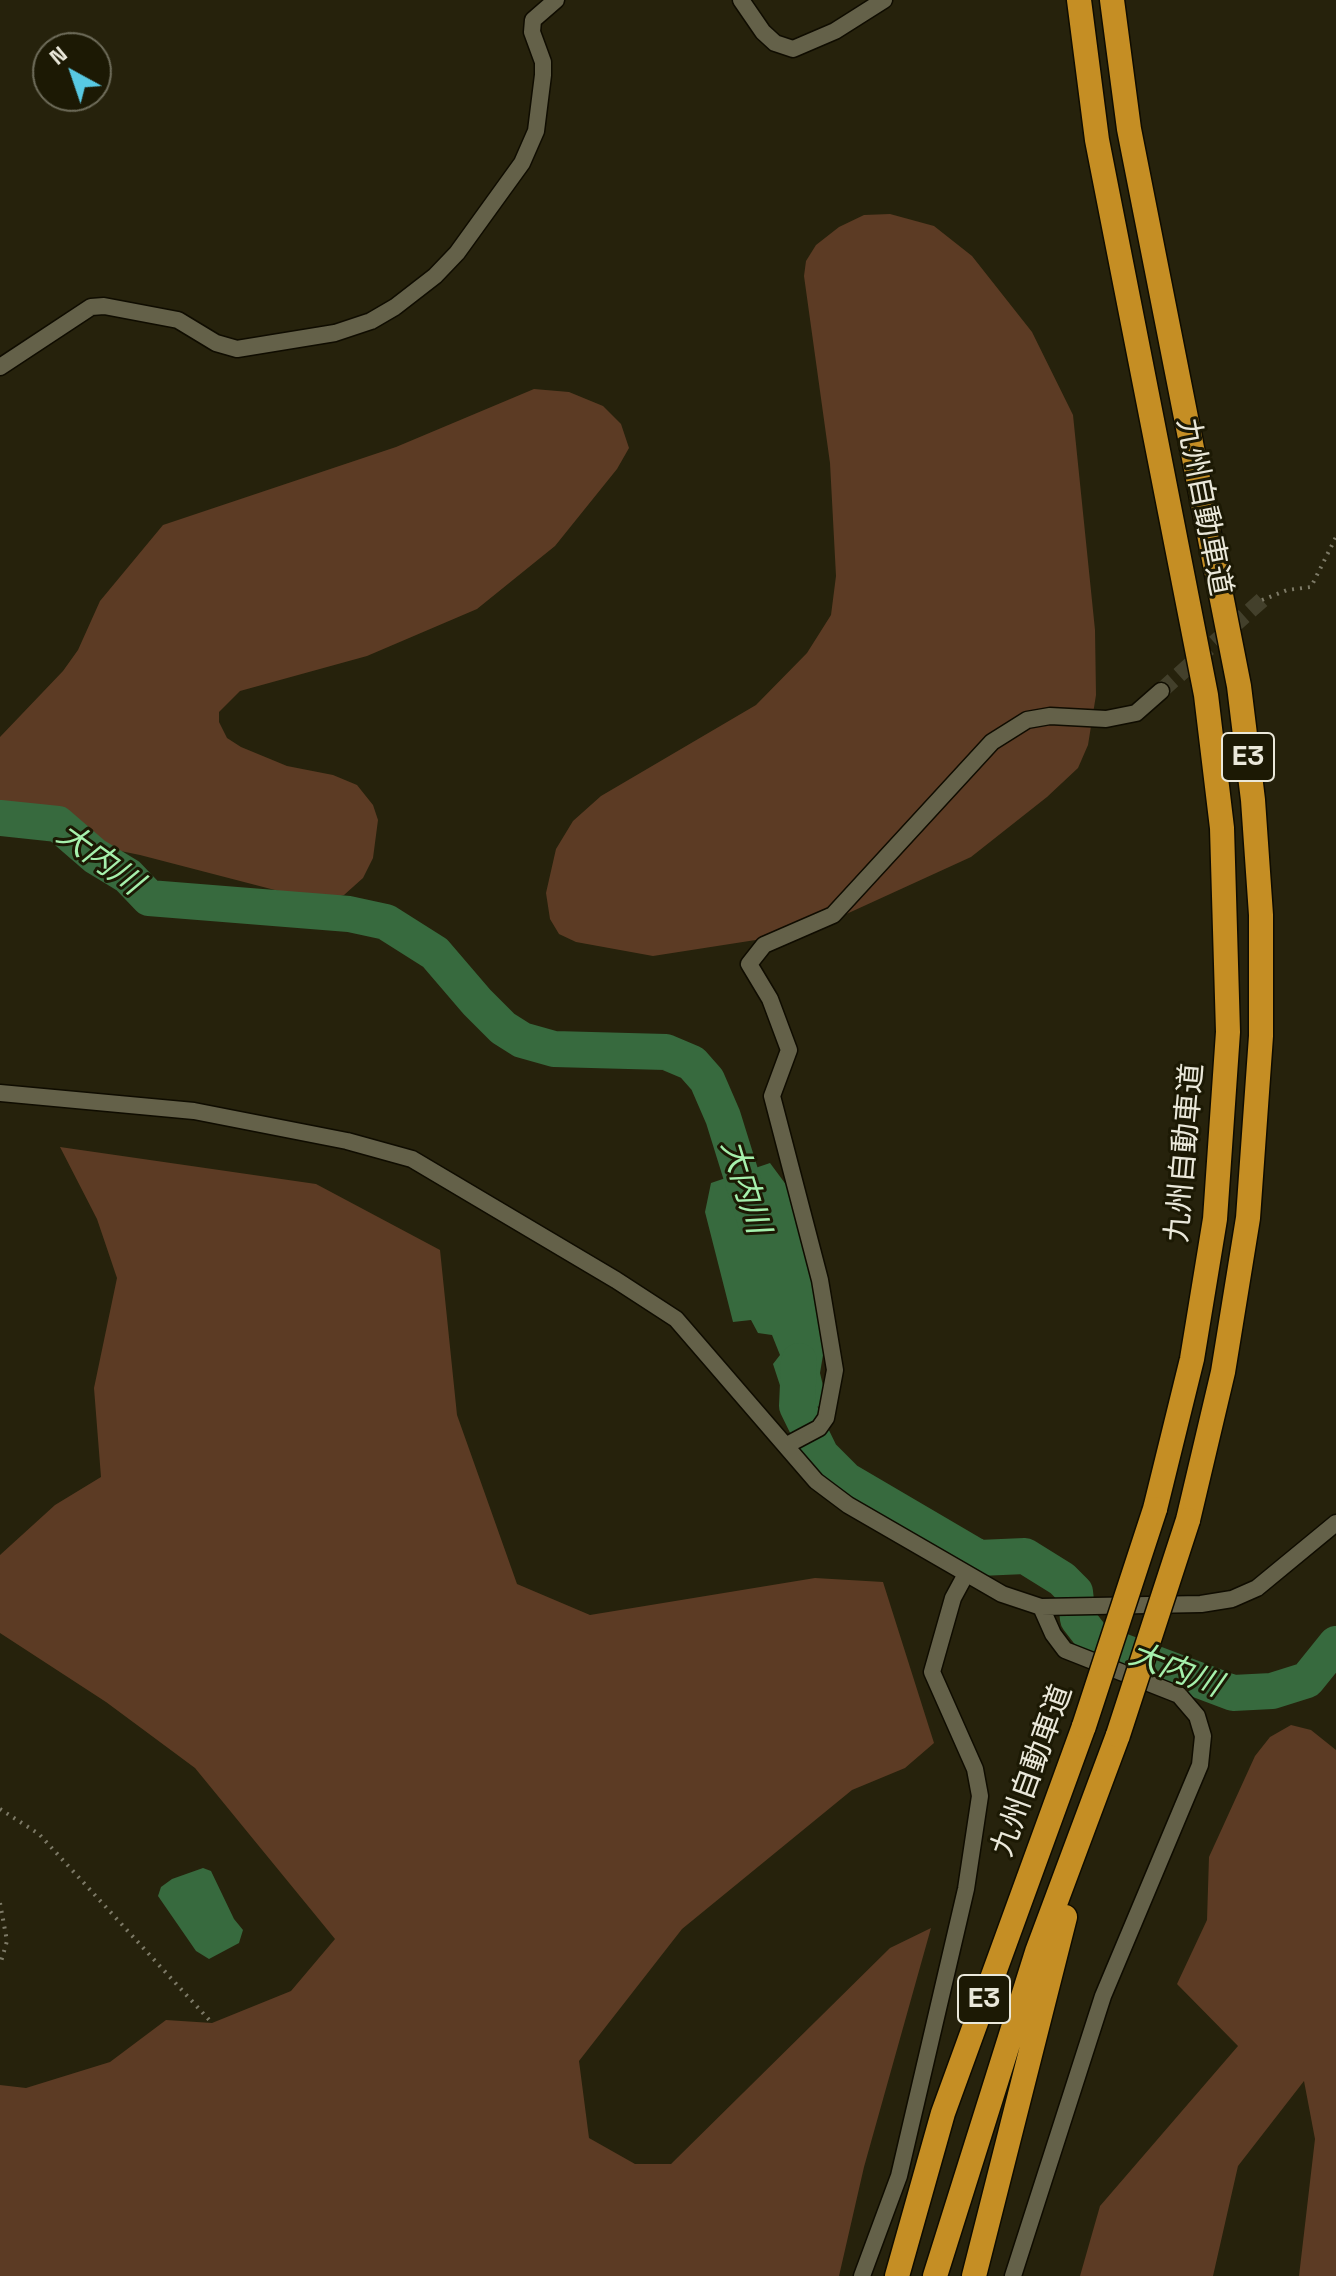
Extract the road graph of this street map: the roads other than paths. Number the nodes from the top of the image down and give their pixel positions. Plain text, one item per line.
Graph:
1 (556, 0) edge
2 (741, 0) edge
3 (884, 0) edge
4 (1079, 0) edge
5 (1112, 0) edge
6 (0, 367) edge
7 (1161, 691) tunnel mouth
8 (0, 1093) edge
9 (787, 1445) junction
10 (1336, 1523) edge
11 (966, 1574) junction
12 (1041, 1607) junction
13 (1102, 1780) junction
14 (862, 2276) edge
15 (897, 2276) edge
16 (935, 2276) edge
17 (974, 2276) edge
18 (1013, 2276) edge

1 - 6 street
2 - 3 street
4 - 15 highway, 九州自動車道 / E3, bridge
5 - 13 highway, 九州自動車道 / E3, bridge
7 - 9 street
8 - 9 street
9 - 11 street
10 - 12 street
11 - 12 street
11 - 14 street
12 - 18 street
13 - 16 highway, 九州自動車道 / E3
13 - 17 highway

